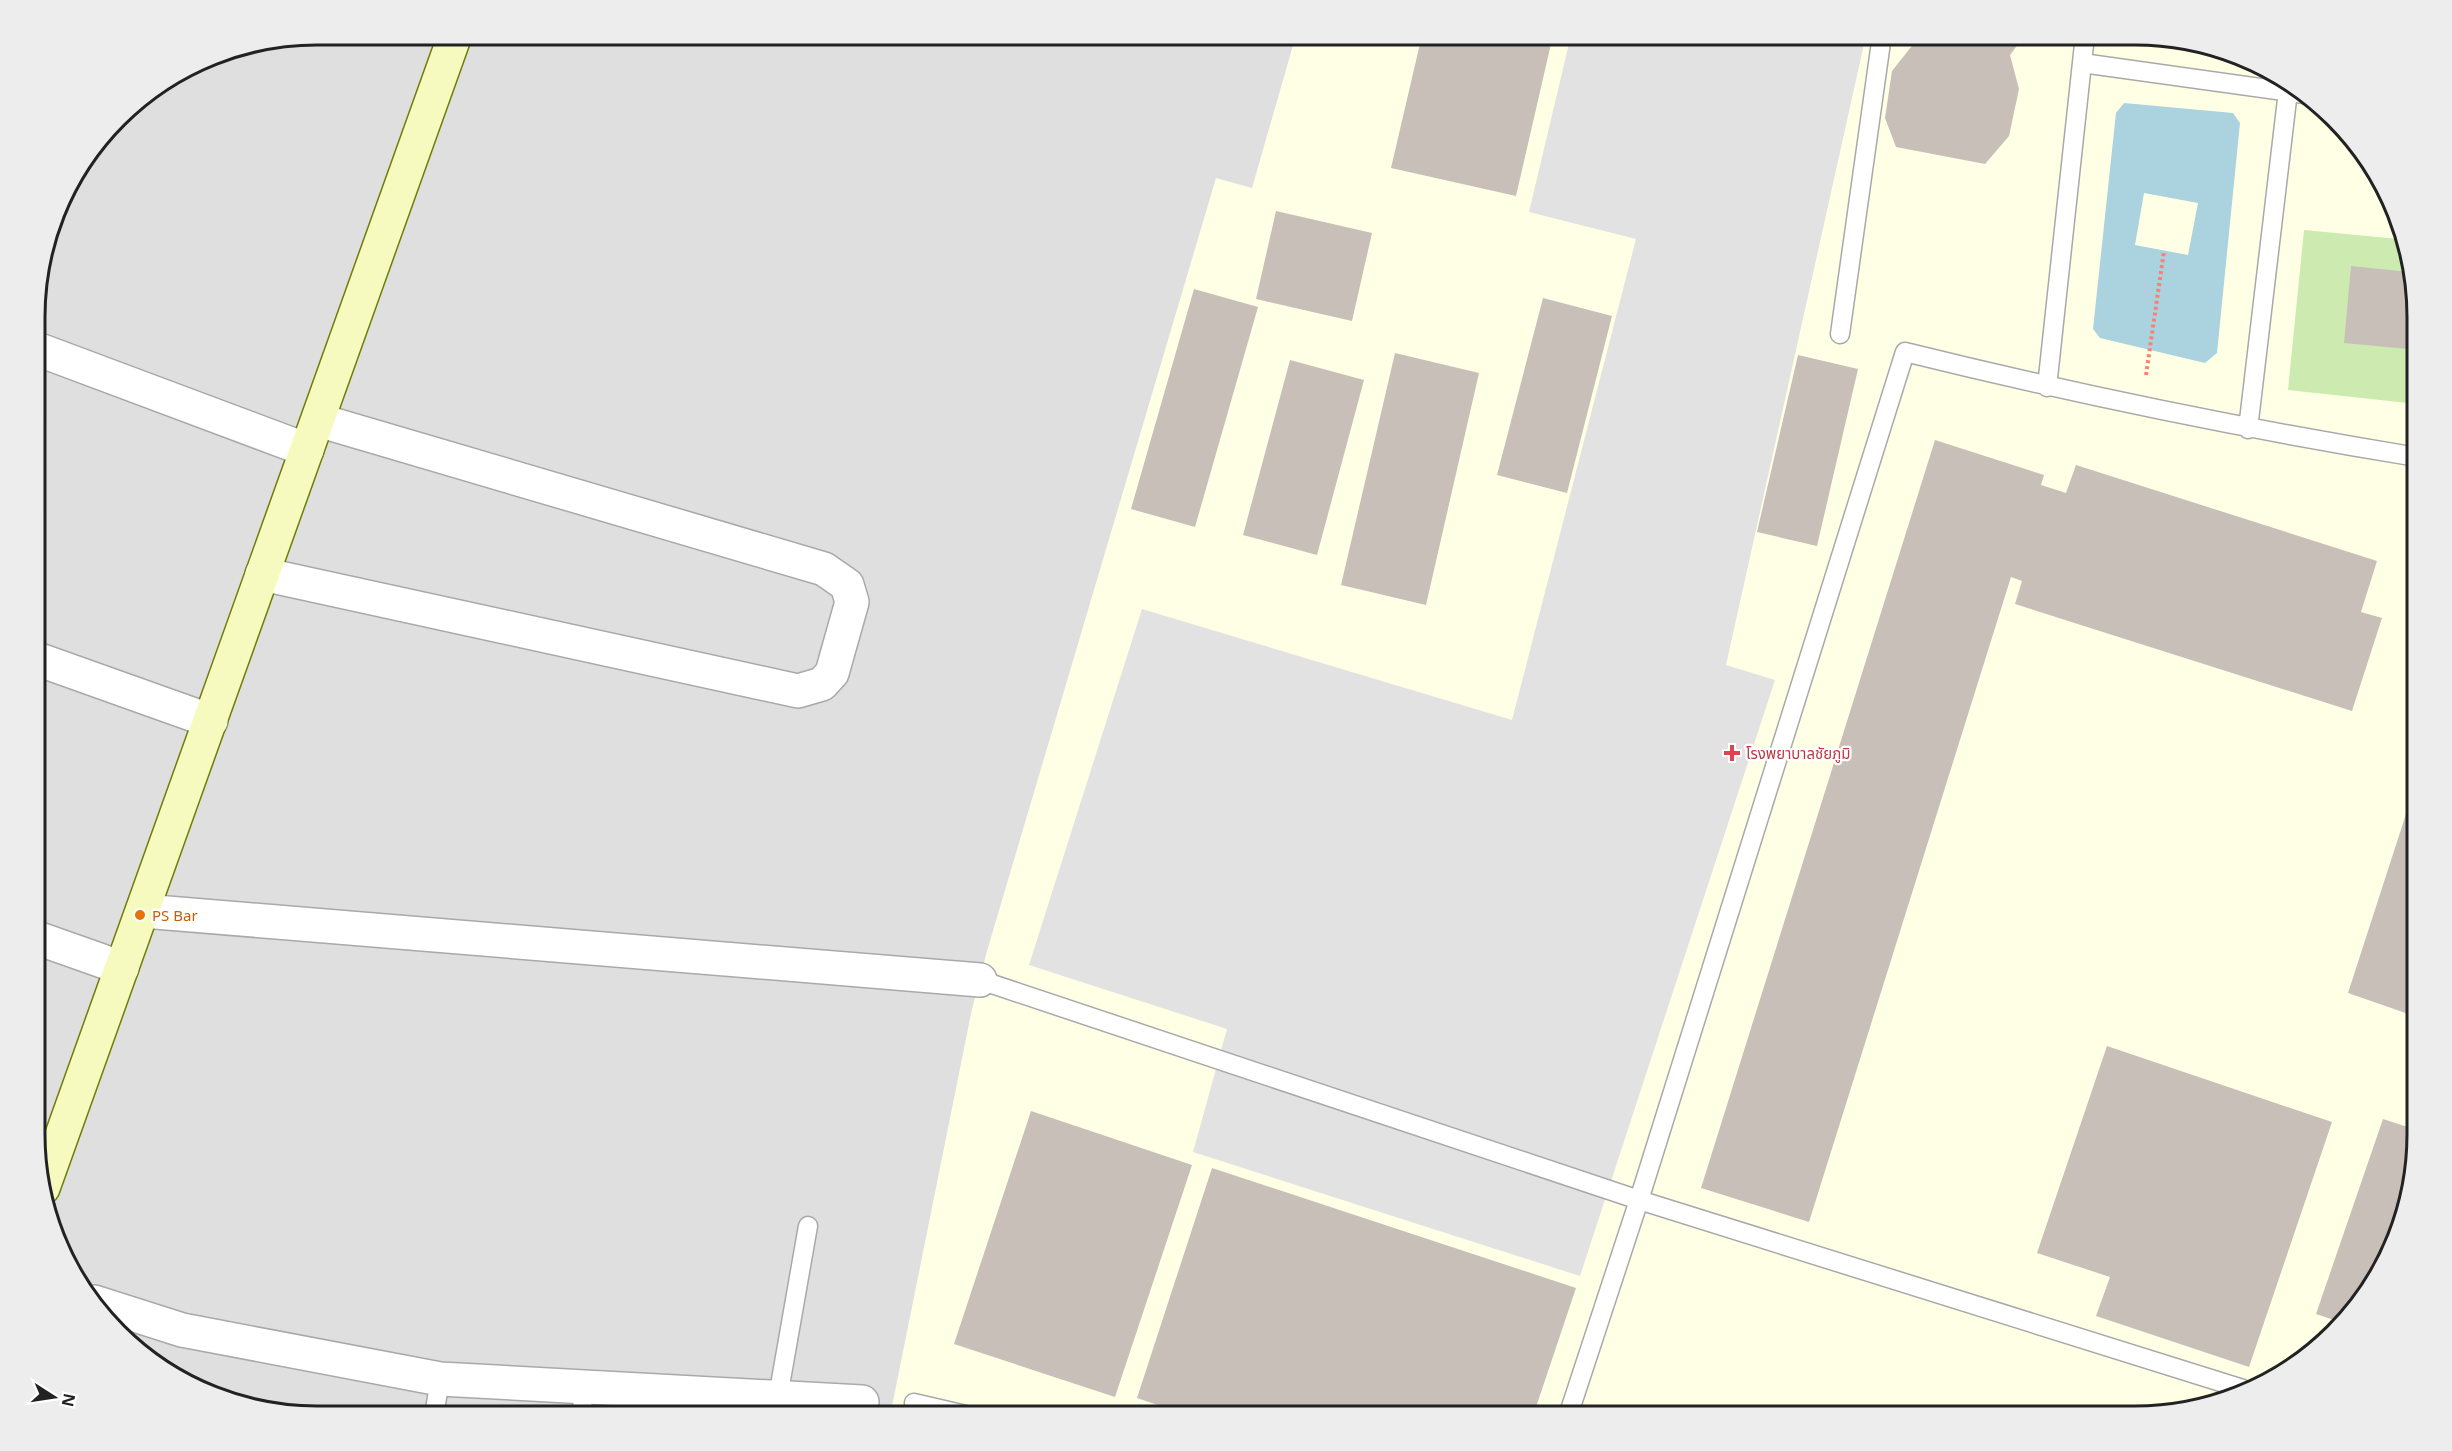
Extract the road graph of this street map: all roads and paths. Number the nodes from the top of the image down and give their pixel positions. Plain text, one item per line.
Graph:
1 (451, 45) edge
2 (1880, 45) edge
3 (2084, 45) edge
4 (2082, 63) junction
5 (2287, 92) edge
6 (2295, 97) edge
7 (2164, 251) dead end
8 (1840, 334) dead end
9 (2149, 350) dead end
10 (45, 352) edge
11 (2047, 387) junction
12 (2248, 429) junction
13 (313, 435) junction
14 (2407, 455) edge
15 (262, 574) junction
16 (45, 663) edge
17 (210, 721) junction
18 (143, 911) junction
19 (45, 942) edge
20 (122, 968) junction
21 (980, 980) joint
22 (48, 1176) edge
23 (1639, 1200) junction
24 (808, 1226) dead end
25 (107, 1306) edge
26 (440, 1379) junction
27 (2235, 1387) edge
28 (778, 1397) junction
29 (583, 1402) edge
30 (862, 1402) dead end
31 (914, 1403) dead end
32 (436, 1406) edge
33 (927, 1406) edge
34 (1571, 1406) edge

1 - 13 street
2 - 8 lane
3 - 4 lane
4 - 5 lane
4 - 11 lane
6 - 12 lane
7 - 9 path
10 - 13 street
11 - 12 lane
11 - 23 lane
12 - 14 lane
13 - 15 street
13 - 15 street
15 - 17 street
16 - 17 street
17 - 18 street
18 - 20 street
18 - 21 street
19 - 20 street
20 - 22 street
21 - 23 lane
23 - 27 lane
23 - 34 lane
24 - 28 lane
25 - 26 street
26 - 29 street
26 - 32 lane
28 - 29 street
28 - 30 street
31 - 33 lane

